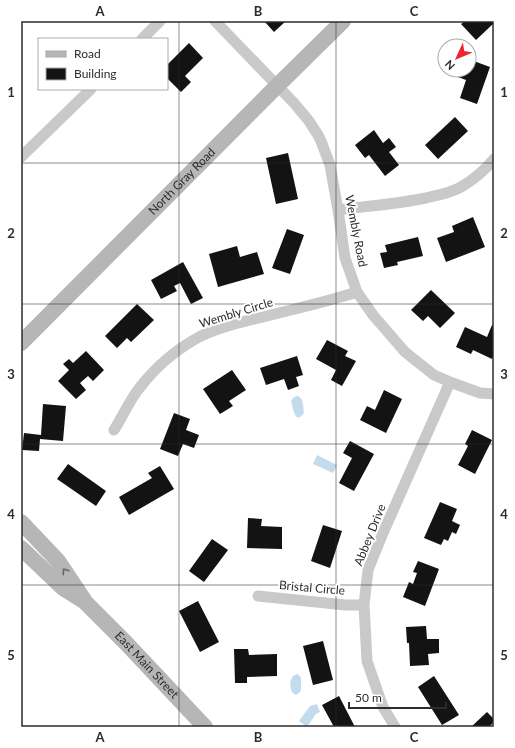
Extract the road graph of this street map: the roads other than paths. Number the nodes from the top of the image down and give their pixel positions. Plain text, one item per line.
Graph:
1 (160, 21) edge
2 (216, 21) edge
3 (343, 21) edge
4 (143, 38) edge
5 (278, 85) junction
6 (90, 90) edge
7 (21, 157) edge
8 (494, 159) edge
9 (338, 210) junction
10 (357, 292) junction
11 (21, 343) edge
12 (450, 382) junction
13 (494, 394) edge
14 (114, 430) dead end
15 (21, 522) edge
16 (21, 548) edge
17 (258, 596) dead end
18 (86, 603) junction
19 (364, 605) junction
20 (205, 727) edge
21 (395, 727) edge

1 - 4 street
2 - 5 street, Wembly Road
3 - 5 street, North Gray Road
5 - 9 street, Wembly Road
5 - 11 street, North Gray Road
6 - 7 street
8 - 9 street
9 - 10 street, Wembly Road
10 - 12 street, Wembly Road
10 - 14 street, Wembly Circle
12 - 13 street, Wembly Road
12 - 19 street, Abbey Drive
18 -> 15 street, East Main Street
16 - 18 street, East Main Street
17 - 19 street, Bristal Circle
18 - 20 street, East Main Street
19 - 21 street, Abbey Drive

